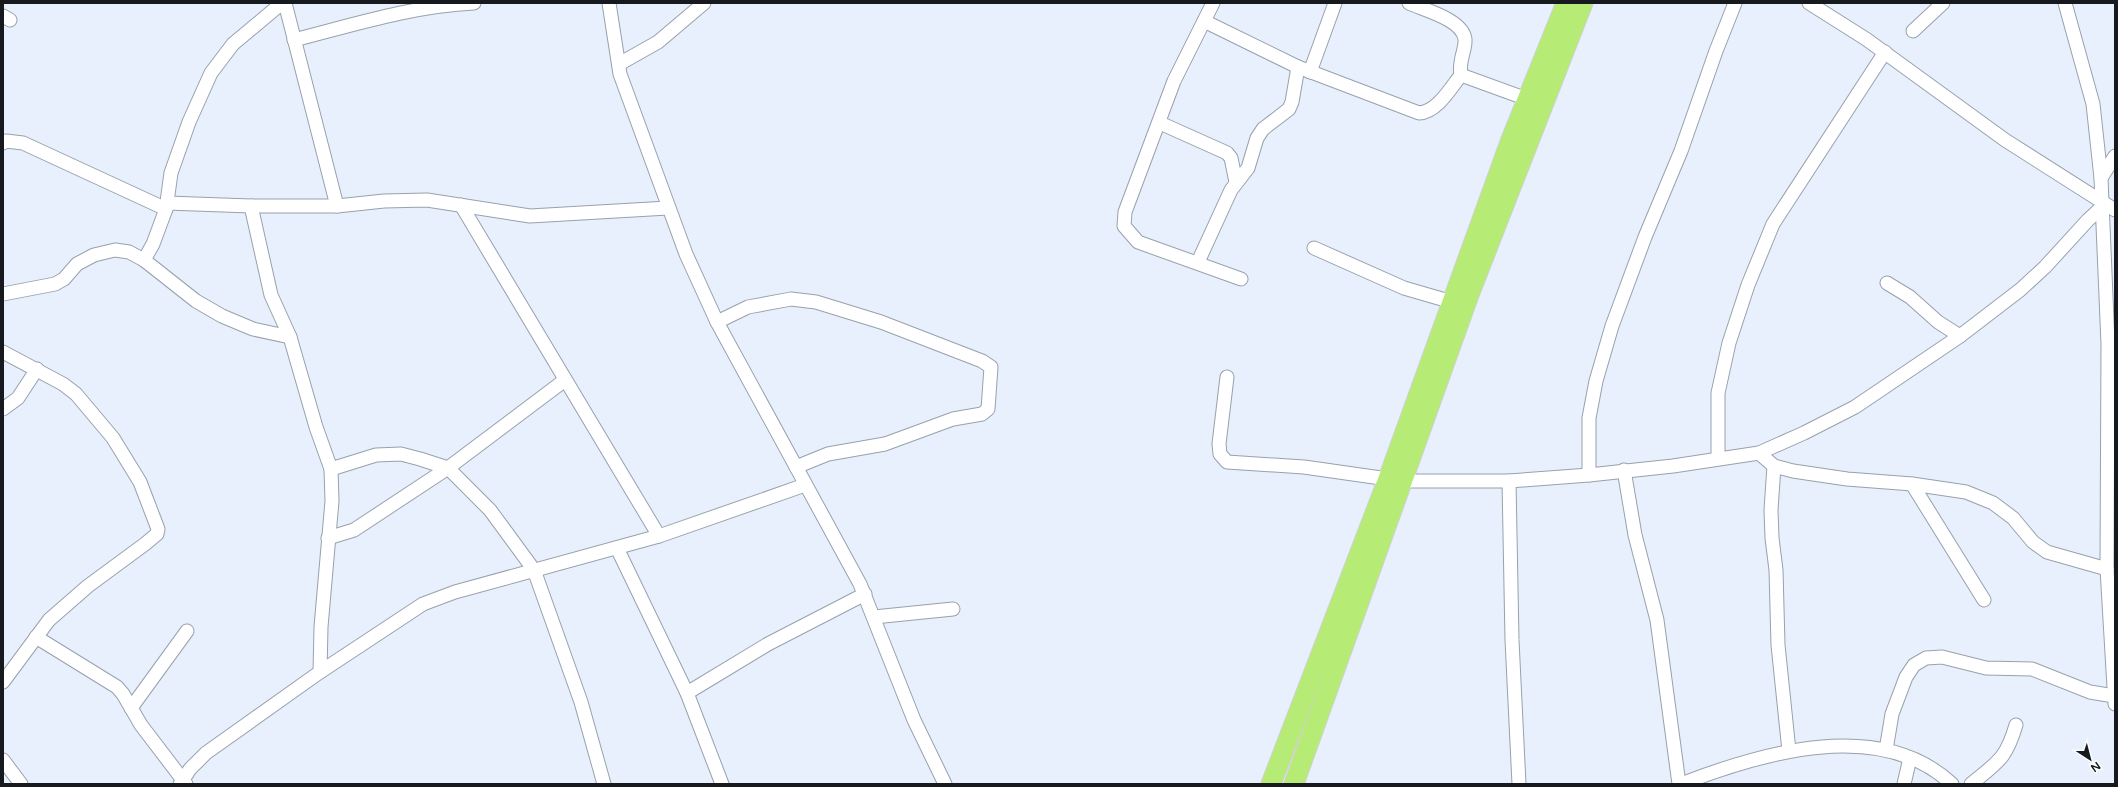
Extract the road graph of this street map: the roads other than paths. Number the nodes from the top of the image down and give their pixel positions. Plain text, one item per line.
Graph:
1 (283, 3) edge
2 (474, 3) edge
3 (609, 3) edge
4 (704, 3) edge
5 (1213, 3) edge
6 (1335, 3) edge
7 (1408, 3) edge
8 (1583, 3) edge
9 (1735, 3) edge
10 (1809, 3) edge
11 (1943, 3) edge
12 (2065, 3) edge
13 (1562, 4) edge
14 (1204, 21) junction
15 (1913, 31) dead end
16 (294, 40) junction
17 (1885, 52) junction
18 (619, 64) junction
19 (1304, 69) junction
20 (1461, 76) junction
21 (1528, 99) junction
22 (1160, 123) junction
23 (3, 143) edge
24 (2115, 156) edge
25 (2101, 178) junction
26 (1236, 182) junction
27 (461, 205) junction
28 (167, 206) junction
29 (251, 206) junction
30 (337, 206) junction
31 (2106, 206) edge
32 (668, 208) junction
33 (1314, 248) dead end
34 (144, 260) junction
35 (1198, 262) junction
36 (1241, 279) dead end
37 (1887, 284) dead end
38 (3, 294) edge
39 (1458, 304) junction
40 (716, 322) junction
41 (290, 336) junction
42 (1960, 336) junction
43 (3, 352) edge
44 (37, 369) junction
45 (1227, 377) dead end
46 (565, 380) junction
47 (3, 409) edge
48 (1758, 453) junction
49 (1718, 458) junction
50 (1774, 466) junction
51 (796, 467) junction
52 (448, 468) junction
53 (331, 469) junction
54 (1624, 470) junction
55 (1589, 475) junction
56 (1395, 480) junction
57 (1509, 481) junction
58 (1912, 484) junction
59 (805, 485) junction
60 (2112, 523) edge
61 (660, 536) junction
62 (328, 538) junction
63 (617, 548) junction
64 (2107, 569) junction
65 (534, 570) junction
66 (865, 594) junction
67 (1984, 600) dead end
68 (953, 609) dead end
69 (874, 617) junction
70 (187, 631) dead end
71 (36, 637) junction
72 (320, 672) junction
73 (3, 682) edge
74 (687, 693) junction
75 (2115, 700) edge
76 (131, 708) junction
77 (2016, 725) dead end
78 (1886, 750) junction
79 (1789, 751) junction
80 (1910, 758) junction
81 (3, 760) edge
82 (182, 783) edge
83 (21, 784) edge
84 (604, 784) edge
85 (722, 784) edge
86 (945, 784) edge
87 (1271, 784) edge
88 (1294, 784) edge
89 (1519, 784) edge
90 (1680, 784) edge
91 (1904, 784) edge
92 (1952, 784) edge
93 (1972, 784) edge

1 - 16 street
1 - 28 street
2 - 16 street
3 - 18 street
4 - 18 street
5 - 14 street
6 - 19 street
7 - 20 street
8 - 39 highway
9 - 55 street
10 - 17 street
11 - 15 street
12 - 25 street
13 - 21 highway
14 - 19 street
14 - 22 street
16 - 30 street
17 - 31 street
17 - 49 street
18 - 32 street
19 - 20 street
19 - 26 street
20 - 21 street
21 - 39 highway
22 - 26 street
22 - 35 street
23 - 28 street
24 - 25 street
25 - 31 street
26 - 35 street
27 - 30 street
27 - 32 street
27 - 46 street
28 - 29 street
28 - 34 street
29 - 30 street
29 - 41 street
31 - 42 street
31 - 60 street
32 - 40 street
33 - 39 street
34 - 38 street
34 - 41 street
35 - 36 street
37 - 42 street
39 - 56 highway
40 - 51 street
40 - 51 street
41 - 53 street
42 - 48 street
43 - 44 street
44 - 47 street
44 - 71 street
45 - 56 street
46 - 52 street
46 - 61 street
48 - 49 street
48 - 50 street
49 - 54 street
50 - 58 street
50 - 79 street
51 - 59 street
52 - 53 street
52 - 62 street
52 - 65 street
53 - 62 street
54 - 55 street
54 - 90 street
55 - 57 street
56 - 57 street
56 - 87 highway
56 - 88 highway
57 - 89 street
58 - 64 street
58 - 67 street
59 - 61 street
59 - 66 street
60 - 64 street
61 - 63 street
62 - 72 street
63 - 65 street
63 - 74 street
64 - 75 street
65 - 72 street
65 - 84 street
66 - 69 street
66 - 74 street
68 - 69 street
69 - 86 street
70 - 76 street
71 - 73 street
71 - 76 street
72 - 82 street
74 - 85 street
75 - 78 street
76 - 82 street
77 - 93 street
78 - 79 street
78 - 80 street
79 - 90 street
80 - 91 street
80 - 92 street
81 - 83 street

